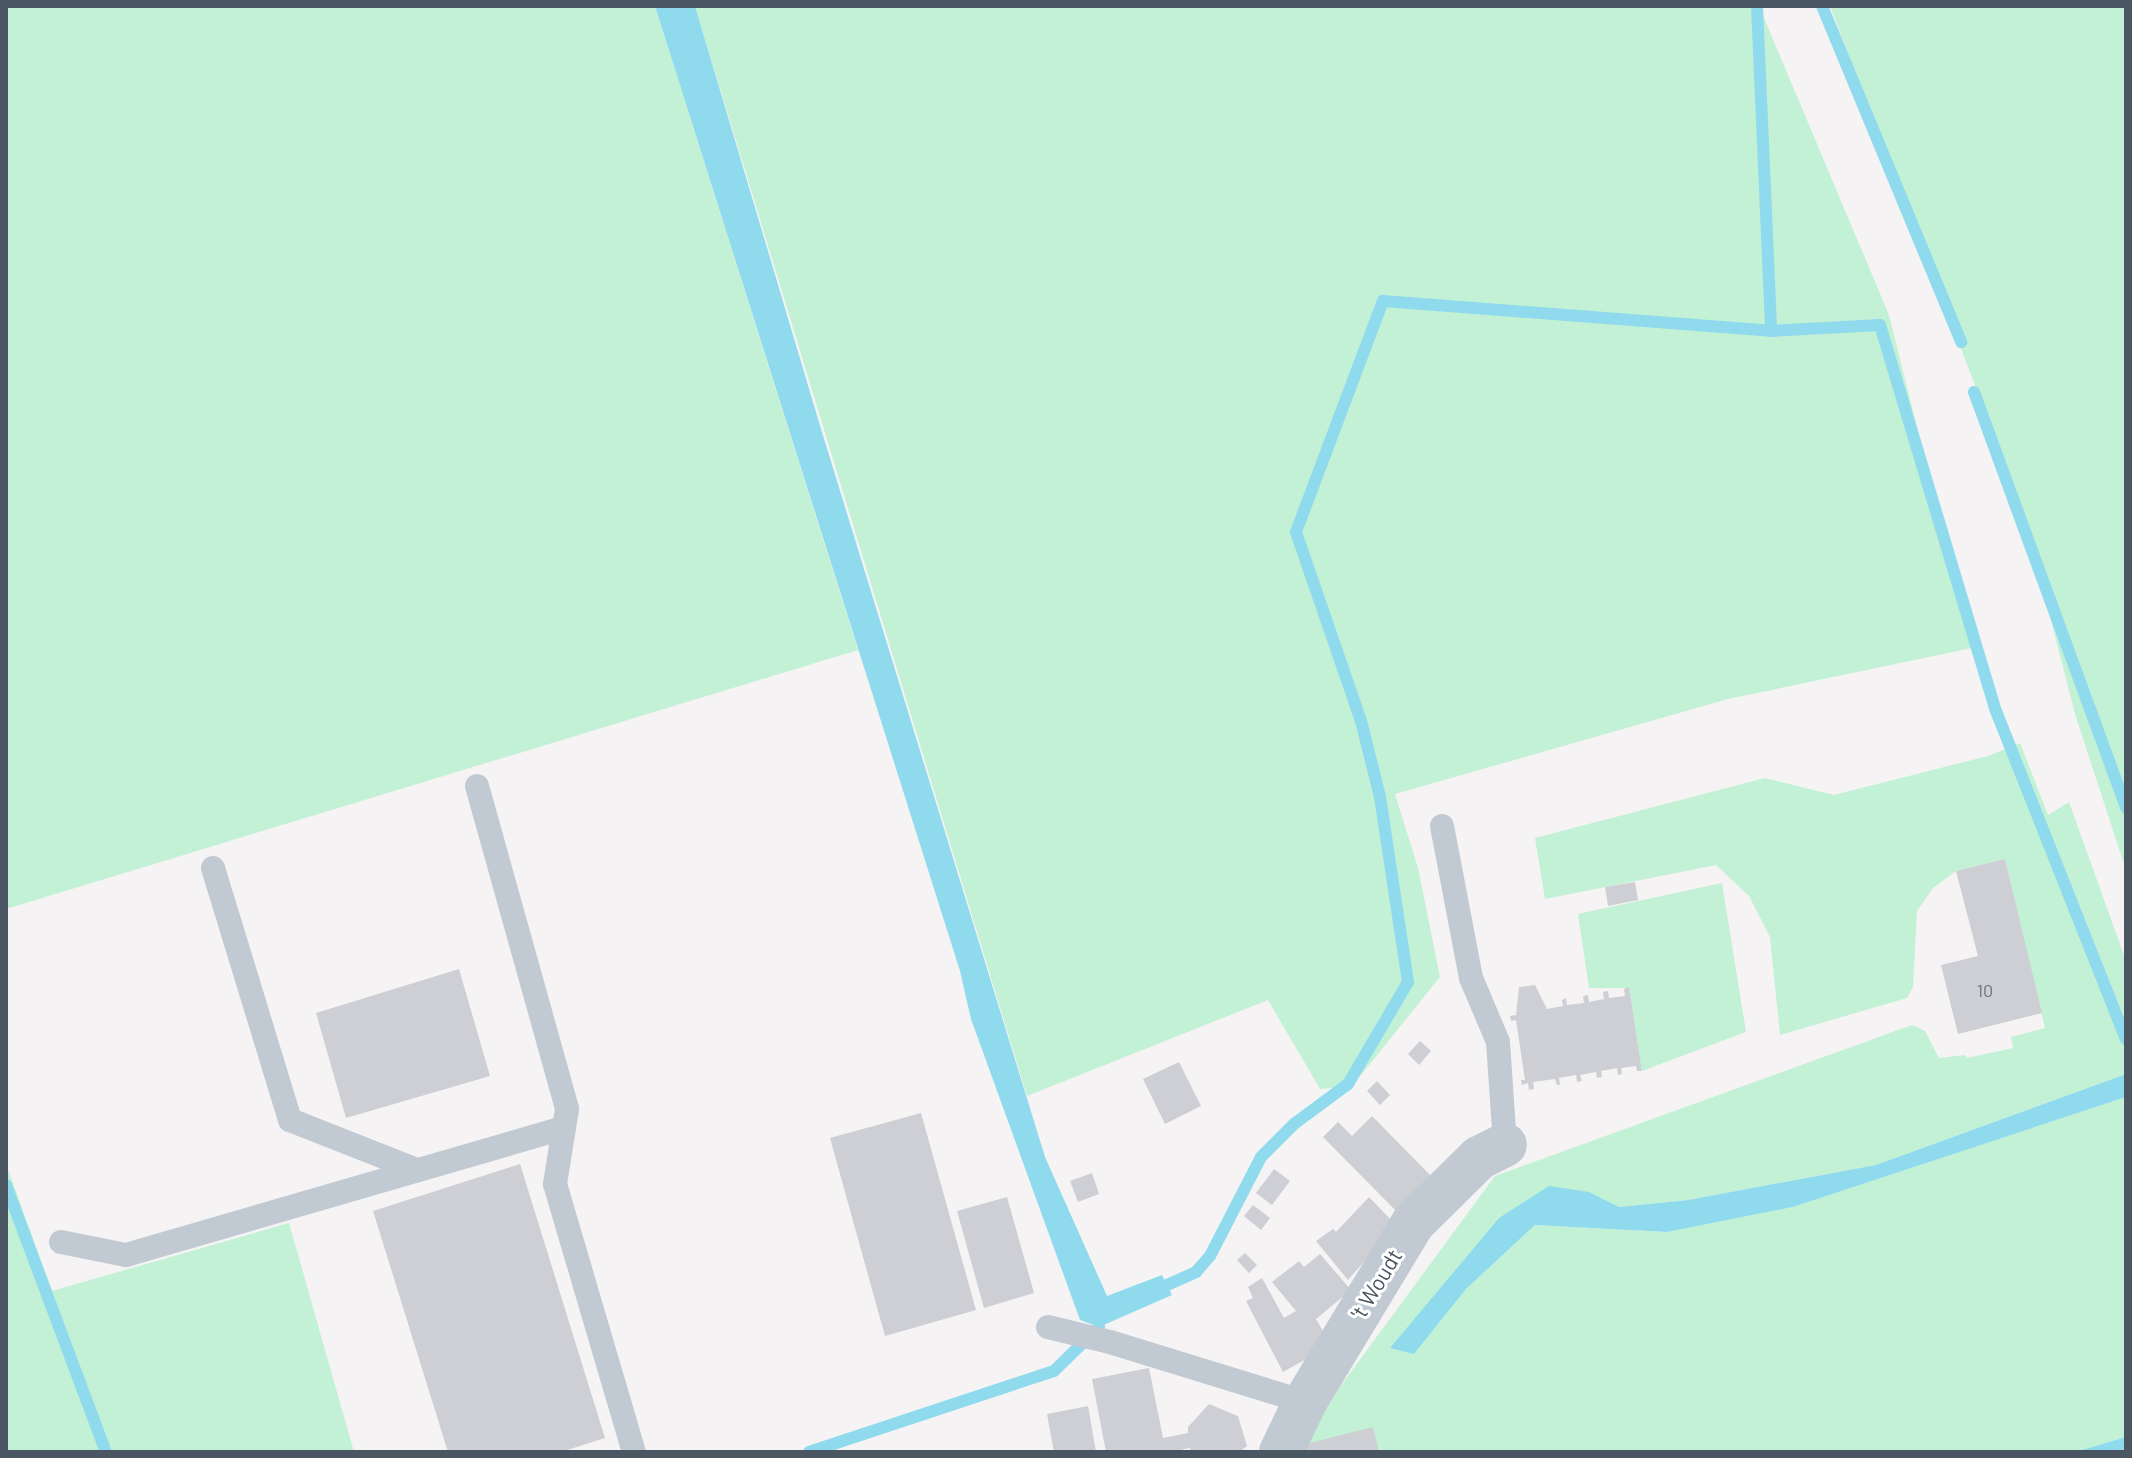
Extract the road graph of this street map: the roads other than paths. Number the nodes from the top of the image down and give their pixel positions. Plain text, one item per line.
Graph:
1 (477, 786) dead end
2 (1442, 826) dead end
3 (213, 868) dead end
4 (564, 1128) junction
5 (1505, 1145) joint
6 (417, 1170) junction
7 (61, 1242) dead end
8 (1048, 1327) dead end
9 (1305, 1402) junction
10 (634, 1452) edge
11 (1281, 1452) edge

1 - 4 lane
2 - 5 lane
3 - 6 lane
4 - 6 lane
4 - 10 lane
5 - 9 street, 't Woudt
6 - 7 lane
8 - 9 lane
9 - 11 street, 't Woudt

